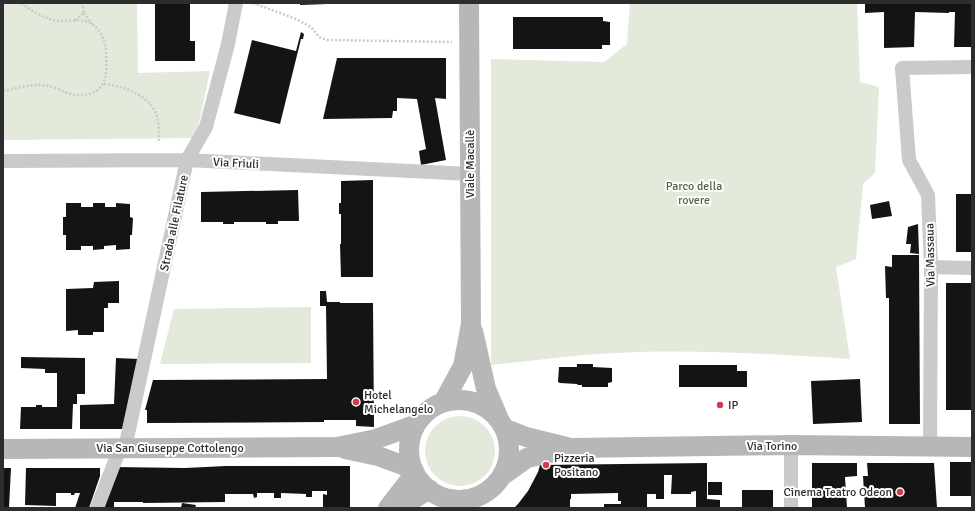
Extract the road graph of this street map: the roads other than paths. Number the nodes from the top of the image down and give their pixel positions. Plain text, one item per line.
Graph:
1 (236, 3) edge
2 (469, 3) edge
3 (972, 67) edge
4 (187, 160) junction
5 (3, 162) edge
6 (470, 174) junction
7 (931, 267) junction
8 (972, 268) edge
9 (471, 324) junction
10 (444, 402) junction
11 (502, 423) junction
12 (415, 425) junction
13 (791, 445) junction
14 (337, 447) junction
15 (930, 447) junction
16 (972, 447) edge
17 (123, 448) junction
18 (572, 448) junction
19 (3, 449) edge
20 (414, 471) junction
21 (503, 474) junction
22 (435, 497) edge
23 (483, 501) edge
24 (97, 508) edge
25 (388, 508) edge
26 (400, 508) edge
27 (791, 508) edge

1 - 4 street, Strada alle Filature
2 - 6 street, Viale Macallè
3 - 7 street, Via Massaua
4 - 5 street, Via Friuli
4 - 6 street, Via Friuli
4 - 17 street, Strada alle Filature
6 - 9 street, Viale Macallè
7 - 8 street
7 - 15 street, Via Massaua
9 - 10 street, Viale Macallè
9 - 11 street, Viale Macallè
10 - 11 street
10 - 12 street
11 - 18 street, Via Torino
11 - 21 street
12 - 14 street, Via San Giuseppe Cottolengo
12 - 20 street
13 - 15 street, Via Torino
13 - 18 street, Via Torino
13 - 27 street
14 - 17 street, Via San Giuseppe Cottolengo
14 - 20 street, Via San Giuseppe Cottolengo
15 - 16 street, Via Torino
17 - 19 street, Via San Giuseppe Cottolengo
17 - 24 street, Strada alle Filature
18 - 21 street, Via Torino
20 - 22 street
20 - 25 street
21 - 23 street
22 - 23 street
22 - 26 street

